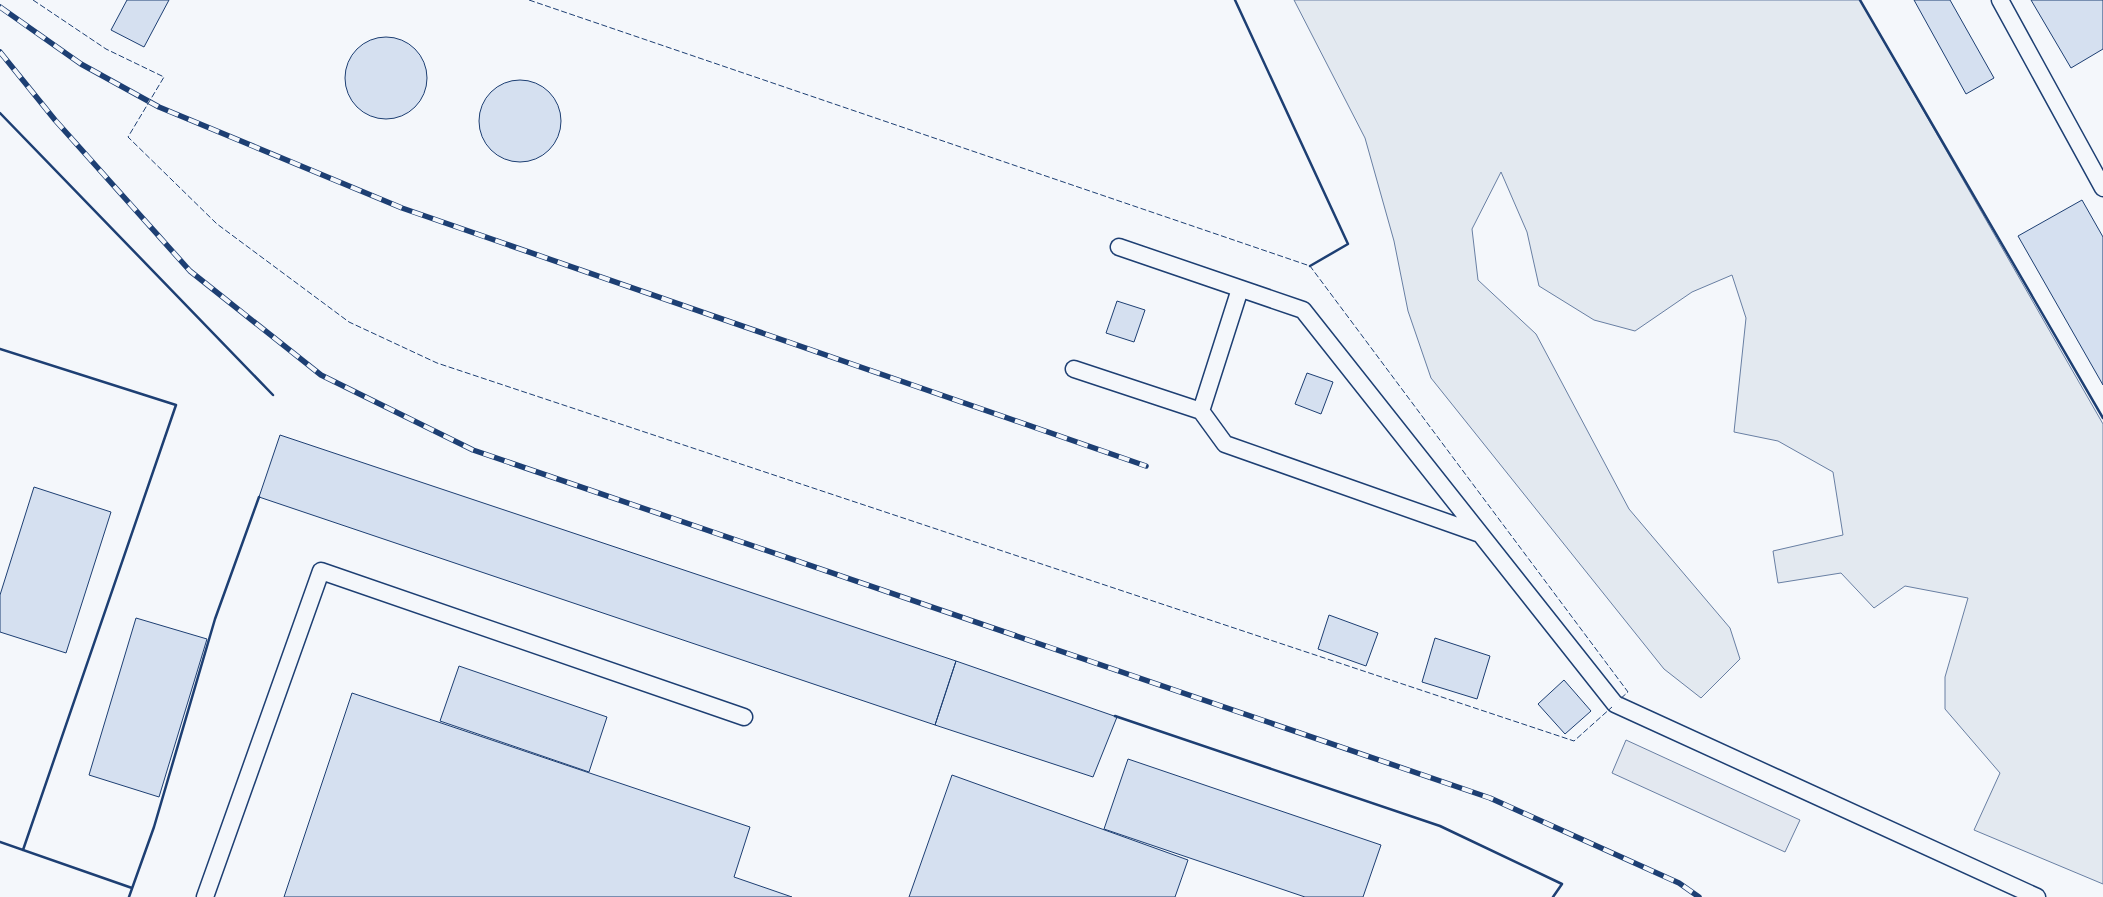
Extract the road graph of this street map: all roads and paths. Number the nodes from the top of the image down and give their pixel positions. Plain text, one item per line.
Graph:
1 (2000, 0) edge
2 (2103, 188) edge
3 (1119, 247) dead end
4 (1240, 288) junction
5 (1074, 369) dead end
6 (1201, 411) junction
7 (1480, 534) junction
8 (744, 717) dead end
9 (205, 897) edge
10 (2037, 897) edge

1 - 2 lane
3 - 4 lane
4 - 6 lane
4 - 7 lane
5 - 6 lane
6 - 7 lane
7 - 10 lane
8 - 9 lane

